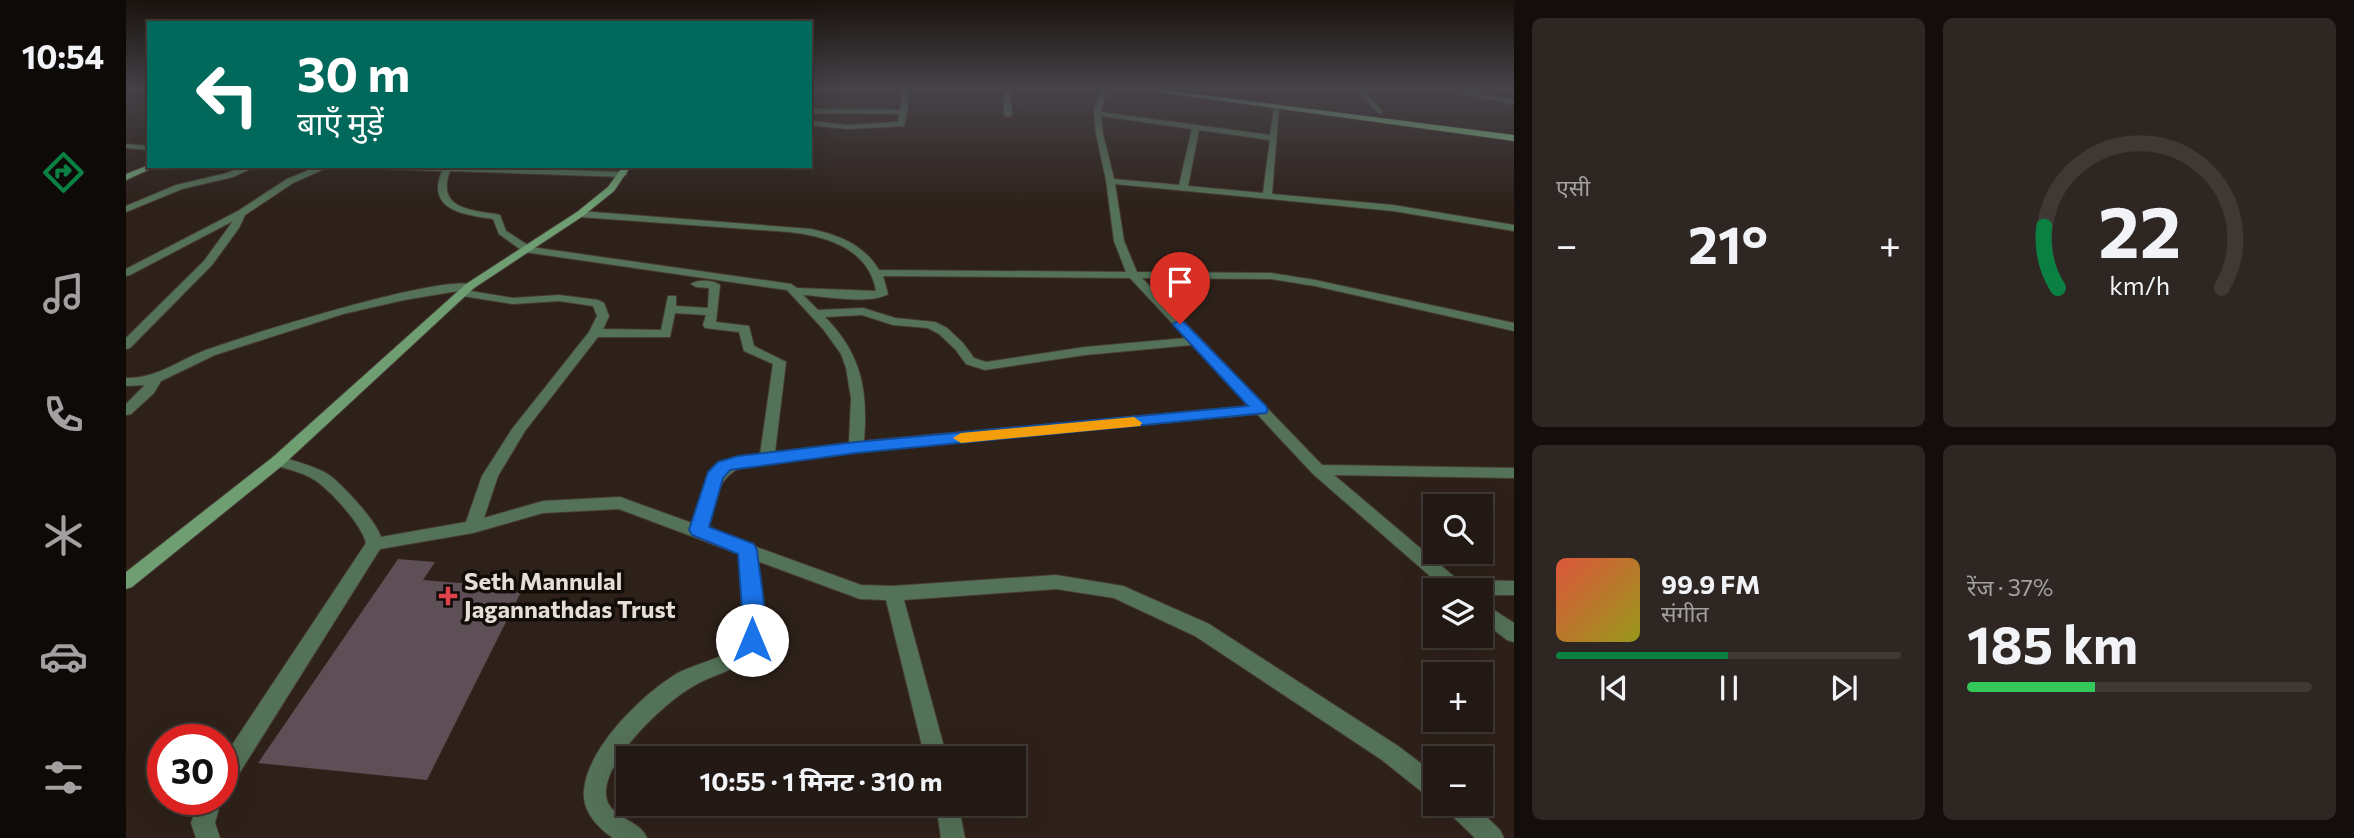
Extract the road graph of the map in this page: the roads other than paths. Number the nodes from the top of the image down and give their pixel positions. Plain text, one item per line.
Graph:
1 (1099, 128) edge
2 (1196, 128) joint
3 (1274, 128) edge
4 (1468, 128) edge
5 (1476, 128) edge
6 (1483, 128) edge
7 (1514, 133) edge
8 (1272, 138) junction
9 (126, 146) edge
10 (147, 148) edge
11 (148, 168) edge
12 (248, 168) edge
13 (322, 168) edge
14 (448, 168) edge
15 (625, 170) edge
16 (126, 177) edge
17 (1110, 181) junction
18 (1183, 187) junction
19 (1267, 196) junction
20 (126, 209) edge
21 (241, 213) junction
22 (580, 214) junction
23 (1514, 228) edge
24 (528, 250) junction
25 (126, 273) edge
26 (878, 273) junction
27 (690, 274) junction
28 (1133, 275) junction
29 (466, 290) junction
30 (793, 291) junction
31 (713, 312) junction
32 (814, 314) junction
33 (1514, 327) edge
34 (595, 333) junction
35 (1195, 341) junction
36 (126, 345) edge
37 (155, 379) junction
38 (126, 382) edge
39 (1261, 410) junction
40 (126, 411) edge
41 (856, 447) junction
42 (767, 458) junction
43 (278, 461) junction
44 (1318, 470) junction
45 (1514, 473) edge
46 (473, 527) junction
47 (698, 530) junction
48 (375, 544) junction
49 (747, 550) junction
50 (1444, 578) edge
51 (126, 582) edge
52 (1493, 587) edge
53 (1514, 587) edge
54 (893, 593) junction
55 (1493, 618) edge
56 (1514, 634) edge
57 (933, 746) edge
58 (238, 755) edge
59 (1423, 779) edge
60 (205, 815) edge
61 (949, 816) edge
62 (1469, 816) edge
63 (208, 838) edge
64 (635, 838) edge
65 (953, 838) edge
66 (1492, 838) edge

1 - 17 street
2 - 8 street
2 - 18 street
3 - 8 street
4 - 7 main road
5 - 7 main road
6 - 7 main road
8 - 19 street
9 - 10 street
11 - 16 street
12 - 20 street
13 - 21 street
14 - 15 street
14 - 24 street
15 - 22 street
17 - 18 street
17 - 28 street
18 - 19 street
19 - 23 street
21 - 25 street
21 - 36 street
22 - 24 street
22 - 26 street
24 - 27 street
24 - 29 street
26 - 28 street
26 - 30 street
27 - 30 street
27 - 31 street
28 - 33 street
28 - 35 street
29 - 34 street
29 - 37 street
29 - 43 street
30 - 32 street
31 - 34 street
31 - 42 street
32 - 35 street
32 - 41 street
34 - 46 street
35 - 39 street
37 - 38 street
37 - 40 street
39 - 41 street
39 - 44 street
41 - 42 street
42 - 47 street
43 - 48 street
43 - 51 street
44 - 45 street
44 - 50 street
46 - 47 street
46 - 48 street
47 - 49 street
48 - 58 street
49 - 54 street
49 - 64 street
52 - 53 street
54 - 57 street
54 - 59 street
55 - 56 street
60 - 63 street
61 - 65 street
62 - 66 street

